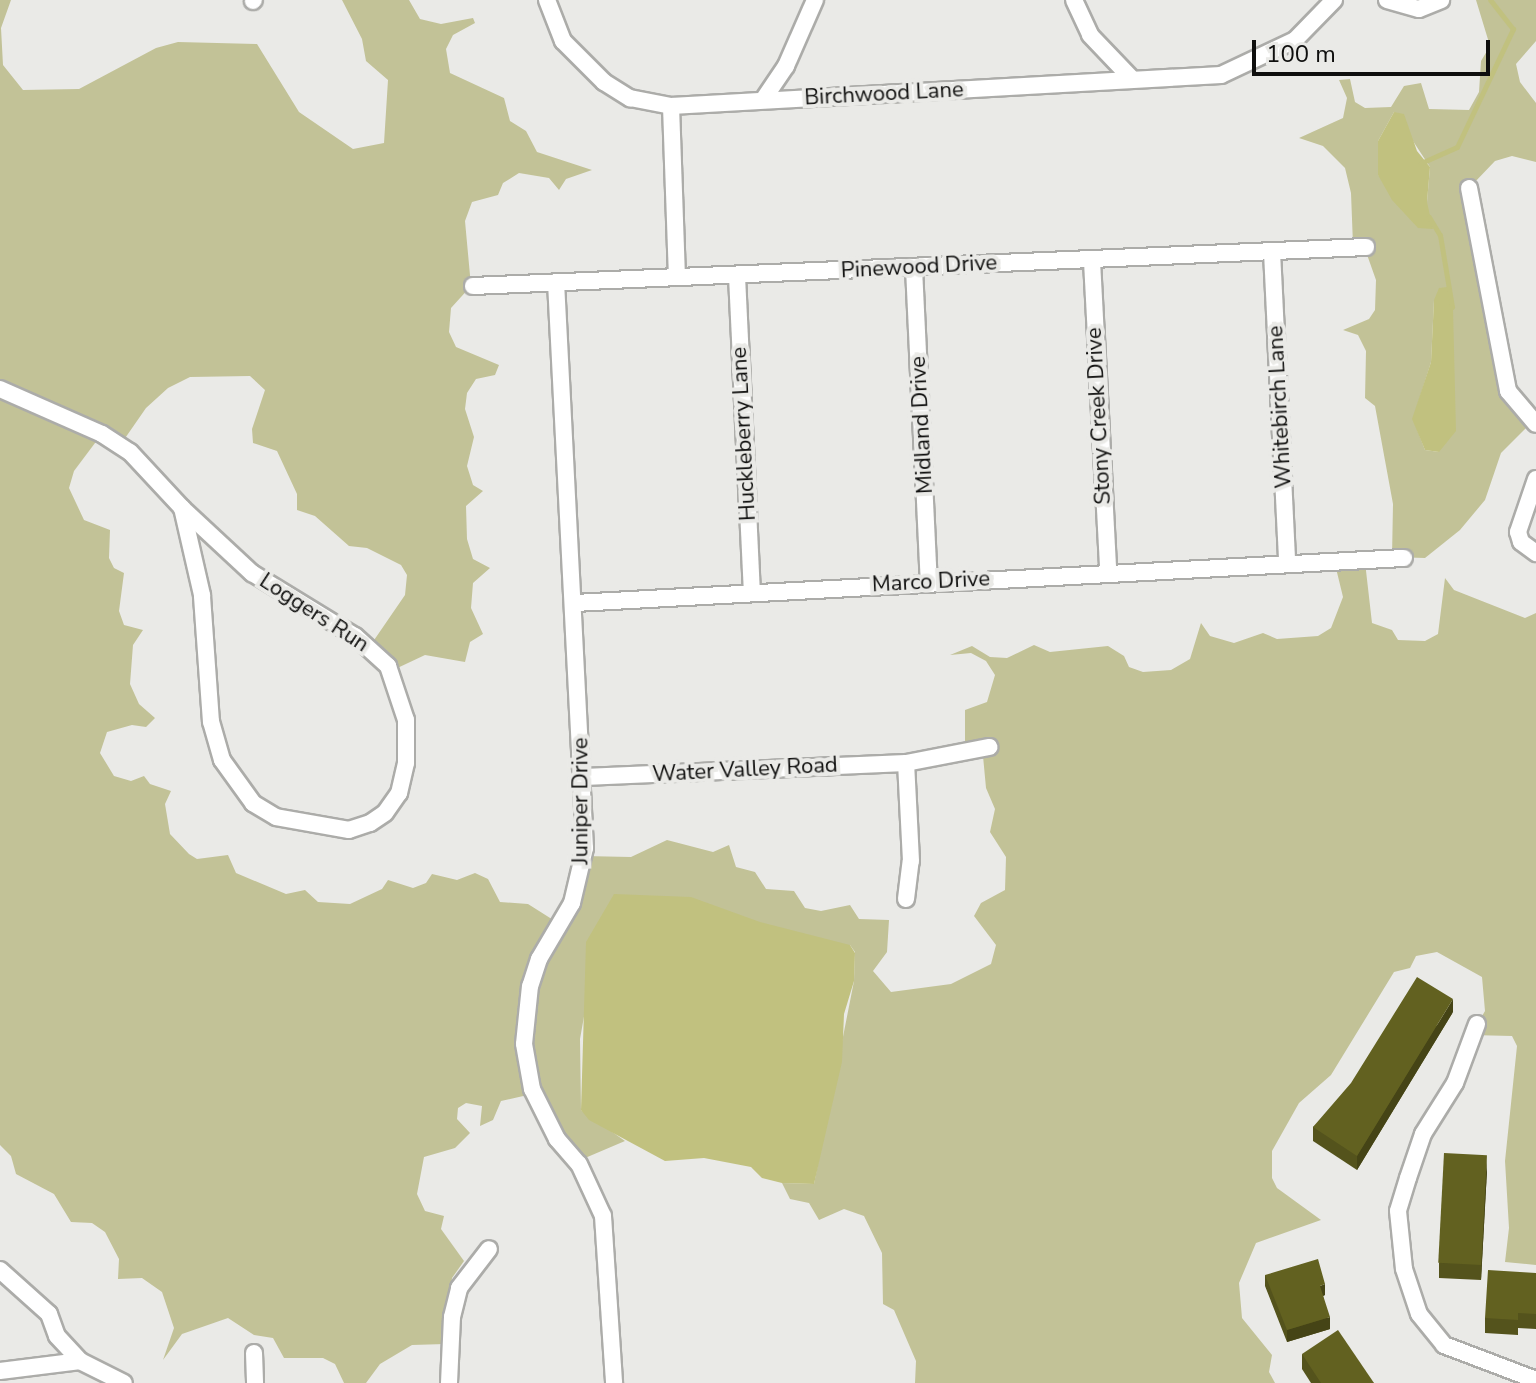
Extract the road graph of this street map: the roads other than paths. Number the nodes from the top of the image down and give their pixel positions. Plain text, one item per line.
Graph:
1 (547, 0) edge
2 (815, 0) edge
3 (1074, 0) edge
4 (1334, 0) edge
5 (1387, 0) edge
6 (1441, 0) edge
7 (1132, 79) junction
8 (763, 100) junction
9 (671, 106) junction
10 (1469, 188) dead end
11 (1366, 247) dead end
12 (1272, 252) junction
13 (1092, 261) junction
14 (914, 268) junction
15 (737, 276) junction
16 (677, 277) junction
17 (556, 282) junction
18 (473, 286) dead end
19 (0, 389) edge
20 (1536, 424) edge
21 (1536, 479) edge
22 (182, 508) junction
23 (1536, 553) edge
24 (1404, 558) dead end
25 (1287, 561) junction
26 (1108, 571) junction
27 (929, 582) junction
28 (752, 592) junction
29 (575, 603) junction
30 (989, 747) dead end
31 (906, 763) junction
32 (584, 777) junction
33 (906, 899) dead end
34 (1477, 1024) dead end
35 (489, 1249) dead end
36 (0, 1270) edge
37 (254, 1353) dead end
38 (80, 1361) junction
39 (0, 1371) edge
40 (1536, 1380) edge
41 (124, 1383) edge
42 (255, 1383) edge
43 (449, 1383) edge
44 (614, 1383) edge

1 - 9 street, Birchwood Lane
2 - 8 street
3 - 7 street
4 - 7 street, Birchwood Lane
5 - 6 street
7 - 8 street, Birchwood Lane
8 - 9 street, Birchwood Lane
9 - 16 street
10 - 20 street
11 - 12 street, Pinewood Drive
12 - 13 street, Pinewood Drive
12 - 25 street, Whitebirch Lane
13 - 14 street, Pinewood Drive
13 - 26 street, Stony Creek Drive
14 - 15 street, Pinewood Drive
14 - 27 street, Midland Drive
15 - 16 street, Pinewood Drive
15 - 28 street, Huckleberry Lane
16 - 17 street, Pinewood Drive
17 - 18 street, Pinewood Drive
17 - 29 street, Juniper Drive
19 - 22 street, Loggers Run
21 - 23 street
22 - 22 street, Loggers Run
24 - 25 street, Marco Drive
25 - 26 street, Marco Drive
26 - 27 street, Marco Drive
27 - 28 street, Marco Drive
28 - 29 street, Marco Drive
29 - 32 street, Juniper Drive
30 - 31 street
31 - 32 street, Water Valley Road
31 - 33 street
32 - 44 street, Juniper Drive
34 - 40 street
35 - 43 street
36 - 38 street
37 - 42 street
38 - 39 street
38 - 41 street

